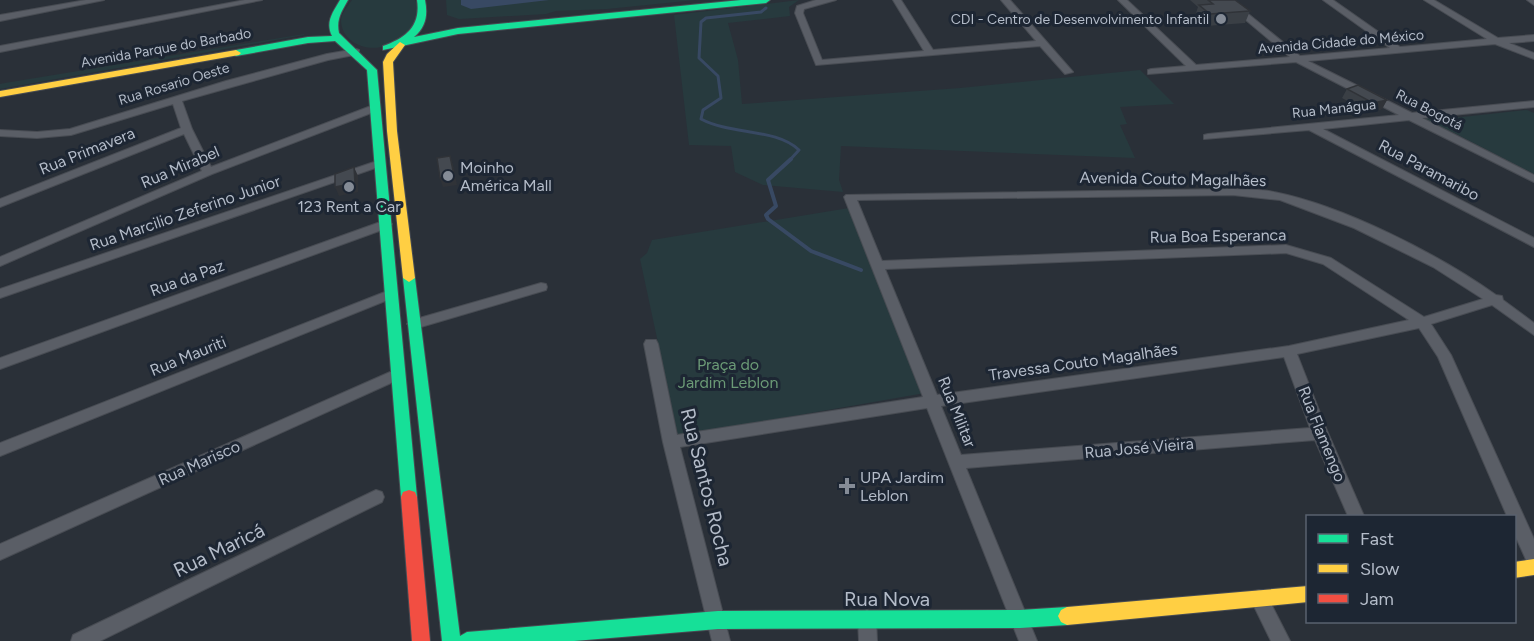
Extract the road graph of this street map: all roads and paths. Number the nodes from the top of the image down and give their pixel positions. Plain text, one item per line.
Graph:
1 (100, 0) edge
2 (258, 0) edge
3 (344, 0) edge
4 (422, 0) edge
5 (766, 0) edge
6 (832, 0) edge
7 (897, 0) edge
8 (1005, 0) edge
9 (1122, 0) edge
10 (1226, 0) edge
11 (1327, 0) edge
12 (1428, 0) edge
13 (0, 18) edge
14 (330, 22) junction
15 (337, 38) junction
16 (1534, 38) edge
17 (1498, 42) junction
18 (1042, 43) junction
19 (402, 44) junction
20 (0, 49) edge
21 (1400, 51) junction
22 (356, 52) junction
23 (930, 53) junction
24 (1534, 56) edge
25 (1299, 60) junction
26 (1195, 69) junction
27 (1068, 72) dead end
28 (1151, 72) dead end
29 (0, 81) edge
30 (0, 94) edge
31 (177, 99) junction
32 (1532, 106) edge
33 (375, 108) junction
34 (1413, 117) junction
35 (1310, 126) junction
36 (187, 129) junction
37 (0, 133) edge
38 (1208, 137) dead end
39 (380, 164) junction
40 (207, 172) junction
41 (1534, 179) edge
42 (850, 197) joint
43 (0, 203) edge
44 (386, 224) junction
45 (1534, 228) edge
46 (1519, 236) junction
47 (1534, 243) edge
48 (0, 262) edge
49 (877, 265) junction
50 (541, 287) dead end
51 (0, 294) edge
52 (390, 294) junction
53 (1497, 299) junction
54 (1422, 322) junction
55 (414, 324) junction
56 (1534, 330) edge
57 (651, 344) dead end
58 (1289, 351) junction
59 (0, 364) edge
60 (397, 374) junction
61 (933, 401) junction
62 (1320, 433) junction
63 (671, 442) junction
64 (0, 450) edge
65 (957, 462) junction
66 (376, 497) dead end
67 (1356, 515) edge
68 (1515, 515) edge
69 (1516, 517) edge
70 (0, 552) edge
71 (1534, 558) edge
72 (1534, 567) edge
73 (1516, 570) edge
74 (1306, 594) edge
75 (1259, 598) junction
76 (867, 619) junction
77 (1020, 619) junction
78 (718, 620) junction
79 (80, 641) edge
80 (421, 641) edge
81 (451, 641) edge
82 (467, 641) edge
83 (721, 641) edge
84 (868, 641) edge
85 (1028, 641) edge
86 (1281, 641) edge

1 - 13 street
2 - 20 street
3 - 14 main road
4 - 19 main road
5 - 19 main road
6 - 23 street
7 - 23 street
8 - 18 street
9 - 26 street
10 - 25 street, Rua Bogotá
11 - 21 street
12 - 17 street
14 - 15 main road
14 - 29 main road, Avenida Parque do Barbado
15 - 22 main road
15 - 30 main road, Avenida Parque do Barbado
16 - 17 street, Avenida Cidade do México
17 - 21 street, Avenida Cidade do México
17 - 24 street
18 - 23 street
18 - 27 street
19 - 22 main road
19 - 55 main road
21 - 25 street, Avenida Cidade do México
22 - 31 street, Rua Rosario Oeste
22 - 33 main road
25 - 26 street, Avenida Cidade do México
25 - 34 street, Rua Bogotá
26 - 28 street, Avenida Cidade do México
31 - 36 street
31 - 37 street, Rua Rosario Oeste
32 - 34 street, Rua Manágua
33 - 39 main road
33 - 40 street, Rua Mirabel
34 - 35 street, Rua Manágua
34 - 41 street, Rua Bogotá
35 - 38 street, Rua Manágua
35 - 46 street, Rua Paramaribo
36 - 40 street
36 - 43 street, Rua Primavera
39 - 44 main road
39 - 51 street, Rua Marcilio Zeferino Junior
40 - 48 street, Rua Mirabel
42 - 49 street, Rua Militar
42 - 53 street, Avenida Couto Magalhães
44 - 52 main road
44 - 59 street, Rua da Paz
45 - 46 street
46 - 47 street, Rua Paramaribo
49 - 54 street, Rua Boa Esperanca
49 - 61 street, Rua Militar
50 - 55 street
52 - 60 main road
52 - 64 street, Rua Mauriti
53 - 54 street, Travessa Couto Magalhães
53 - 56 street, Avenida Couto Magalhães
54 - 58 street, Travessa Couto Magalhães
54 - 68 street, Rua Boa Esperanca
55 - 81 main road
57 - 63 street, Rua Santos Rocha
58 - 61 street, Travessa Couto Magalhães
58 - 62 street, Rua Flamengo
60 - 70 street, Rua Marisco
60 - 80 main road
61 - 63 street, Travessa Couto Magalhães
61 - 65 street, Rua Militar
62 - 65 street, Rua José Vieira
62 - 67 street, Rua Flamengo
63 - 78 street, Rua Santos Rocha
65 - 77 street, Rua Militar
66 - 79 street, Rua Maricá
69 - 71 street, Rua Boa Esperanca
72 - 73 main road
74 - 75 main road, Rua Nova
75 - 77 main road, Rua Nova
75 - 86 street
76 - 77 main road, Rua Nova
76 - 78 main road, Rua Nova
76 - 84 street
77 - 85 street, Rua Militar
78 - 82 main road, Rua Nova
78 - 83 street, Rua Santos Rocha

